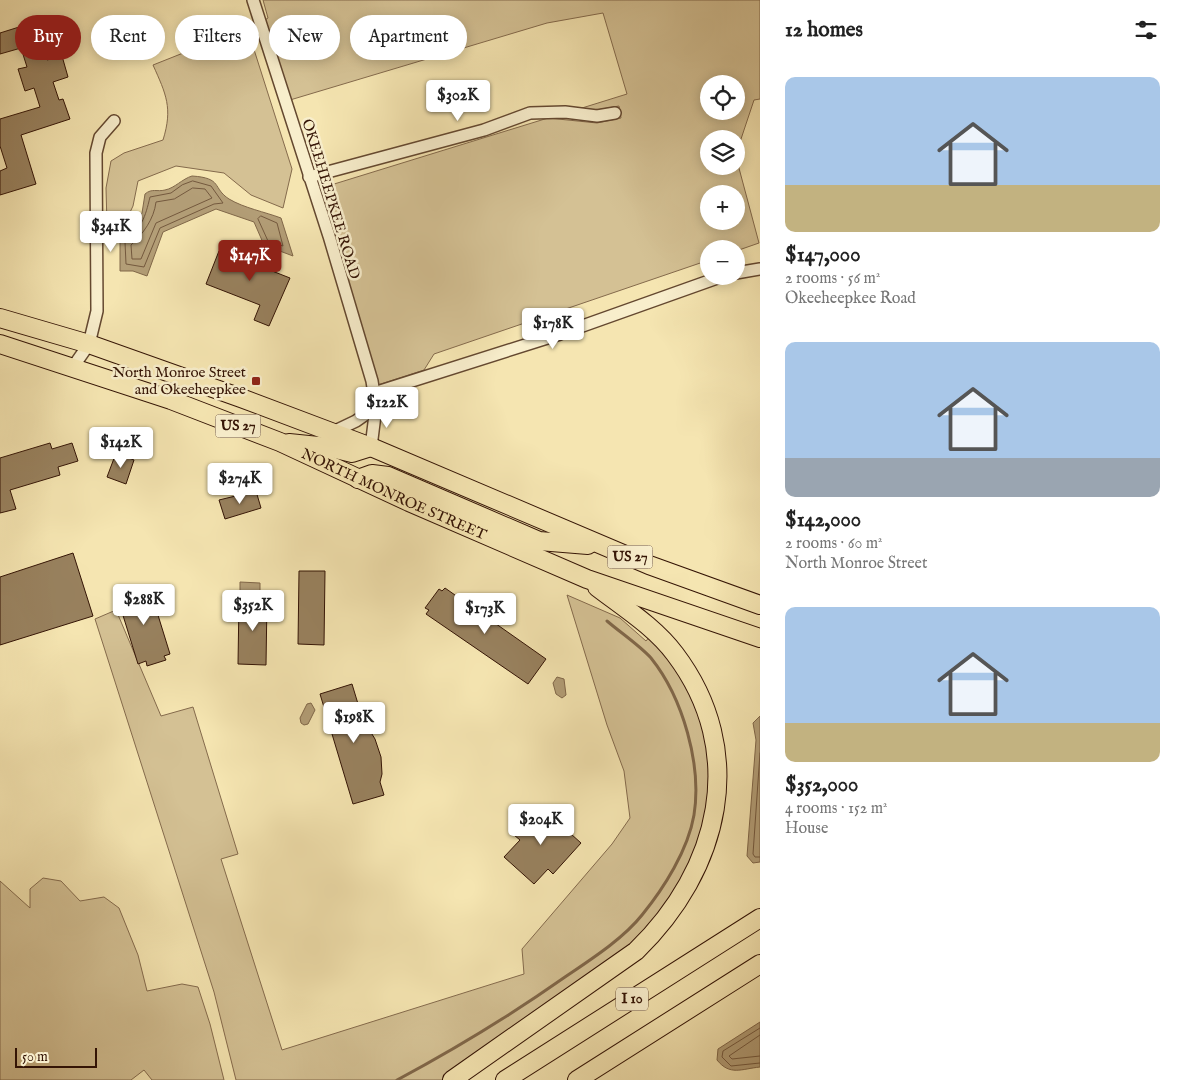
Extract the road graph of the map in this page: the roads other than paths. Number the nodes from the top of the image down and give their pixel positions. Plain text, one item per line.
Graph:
1 (253, 0) edge
2 (615, 113) dead end
3 (114, 121) dead end
4 (309, 178) junction
5 (760, 269) edge
6 (745, 272) edge
7 (700, 284) edge
8 (0, 318) edge
9 (0, 344) edge
10 (89, 344) junction
11 (73, 367) junction
12 (374, 393) junction
13 (376, 407) junction
14 (333, 432) junction
15 (280, 442) junction
16 (371, 447) junction
17 (358, 479) junction
18 (606, 547) junction
19 (587, 579) junction
20 (760, 605) edge
21 (760, 638) edge
22 (760, 918) edge
23 (760, 964) edge
24 (452, 1080) edge
25 (505, 1080) edge
26 (577, 1080) edge

1 - 4 street, OKEEHEEPKEE ROAD
2 - 4 street
3 - 10 street
4 - 12 street, OKEEHEEPKEE ROAD
5 - 6 street
7 - 12 street
8 - 10 highway, NORTH MONROE STREET / US 27
9 - 11 highway, NORTH MONROE STREET / US 27
10 - 11 street
10 - 14 highway, NORTH MONROE STREET / US 27
11 - 15 highway, NORTH MONROE STREET / US 27
12 - 13 street, OKEEHEEPKEE ROAD
13 - 14 street
13 - 16 street, OKEEHEEPKEE ROAD
14 - 16 highway, NORTH MONROE STREET / US 27
15 - 16 highway
15 - 17 highway, NORTH MONROE STREET / US 27
16 - 18 highway, NORTH MONROE STREET / US 27
17 - 18 highway
17 - 19 highway, NORTH MONROE STREET / US 27
18 - 20 highway, NORTH MONROE STREET / US 27
19 - 21 highway, NORTH MONROE STREET / US 27
19 - 24 highway
22 - 25 highway, I 10
23 - 26 highway, I 10

